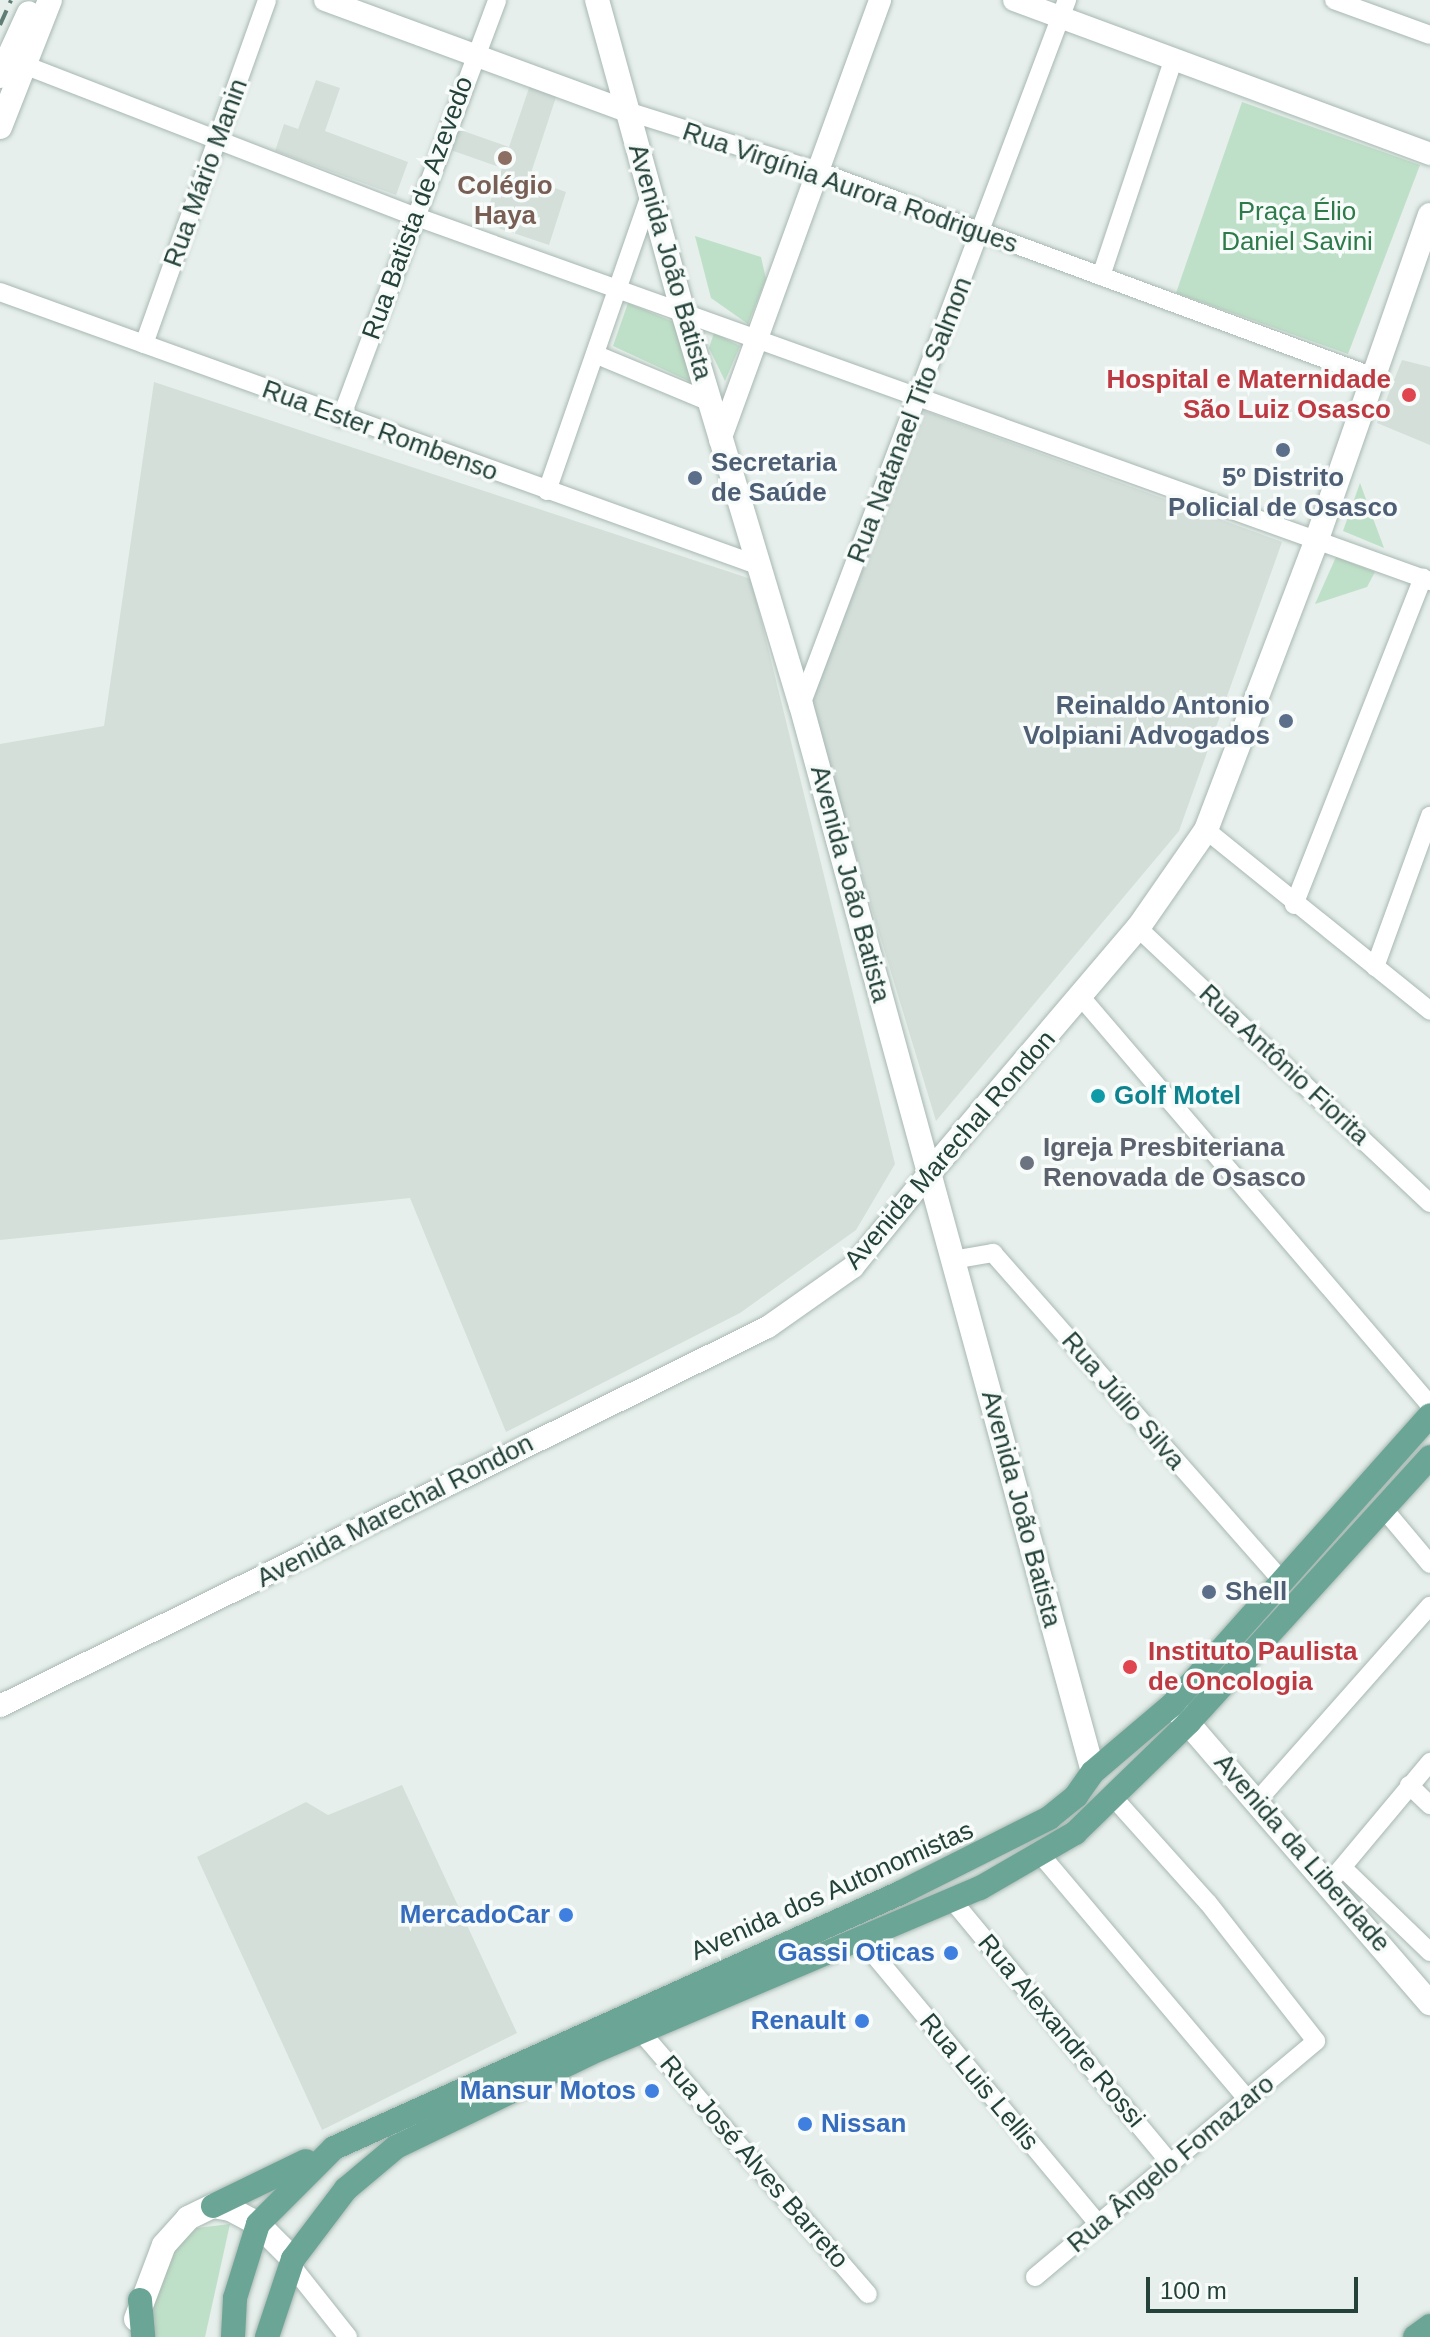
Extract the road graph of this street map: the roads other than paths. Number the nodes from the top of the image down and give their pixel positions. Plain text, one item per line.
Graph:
1 (34, 0) edge
2 (50, 0) edge
3 (267, 0) edge
4 (325, 0) edge
5 (497, 0) edge
6 (597, 0) edge
7 (880, 0) edge
8 (1014, 0) edge
9 (1334, 0) edge
10 (1064, 8) edge
11 (1430, 35) edge
12 (476, 53) junction
13 (1173, 61) junction
14 (11, 67) edge
15 (627, 111) junction
16 (0, 127) edge
17 (219, 143) junction
18 (1430, 154) edge
19 (817, 171) junction
20 (650, 195) junction
21 (1430, 215) edge
22 (414, 216) junction
23 (983, 234) junction
24 (1101, 276) junction
25 (619, 288) junction
26 (0, 292) edge
27 (682, 309) junction
28 (755, 334) junction
29 (144, 344) junction
30 (597, 355) junction
31 (1374, 377) junction
32 (918, 397) junction
33 (710, 402) junction
34 (341, 418) junction
35 (720, 440) junction
36 (547, 491) junction
37 (1317, 539) junction
38 (760, 566) junction
39 (1426, 579) edge
40 (801, 705) junction
41 (1430, 816) edge
42 (1206, 830) junction
43 (1294, 905) junction
44 (1138, 928) junction
45 (1375, 967) junction
46 (1081, 997) junction
47 (1430, 1011) edge
48 (930, 1172) junction
49 (1430, 1203) edge
50 (952, 1260) junction
51 (1430, 1405) edge
52 (1430, 1415) edge
53 (1430, 1457) edge
54 (1383, 1508) junction
55 (1430, 1564) edge
56 (1282, 1581) junction
57 (1430, 1606) edge
58 (0, 1706) edge
59 (1181, 1713) junction
60 (1430, 1762) edge
61 (1093, 1772) junction
62 (1409, 1785) junction
63 (1113, 1797) junction
64 (1259, 1799) junction
65 (1430, 1805) edge
66 (1075, 1833) junction
67 (1041, 1855) junction
68 (1336, 1876) junction
69 (952, 1900) junction
70 (860, 1938) junction
71 (1430, 1952) edge
72 (1430, 2003) edge
73 (640, 2031) junction
74 (1246, 2098) junction
75 (334, 2148) junction
76 (1170, 2163) junction
77 (213, 2206) junction
78 (258, 2224) junction
79 (1099, 2225) junction
80 (292, 2262) junction
81 (1035, 2277) dead end
82 (868, 2294) dead end
83 (140, 2300) junction
84 (1430, 2326) edge
85 (131, 2337) edge
86 (143, 2337) edge
87 (233, 2337) edge
88 (267, 2337) edge
89 (348, 2337) edge
90 (1415, 2337) edge

1 - 14 main road
2 - 14 main road
3 - 17 street, Rua Mário Manin
4 - 12 street, Rua Virgínia Aurora Rodrigues
5 - 12 street, Rua Batista de Azevedo
6 - 15 main road, Avenida João Batista
7 - 19 street
8 - 10 street
9 - 11 street
10 - 13 street
10 - 23 street, Rua Natanael Tito Salmon
12 - 15 street, Rua Virgínia Aurora Rodrigues
12 - 22 street, Rua Batista de Azevedo
13 - 18 street
13 - 24 street
14 - 16 main road
14 - 17 street
15 - 19 street, Rua Virgínia Aurora Rodrigues
15 - 20 main road, Avenida João Batista
17 - 22 street
17 - 29 street, Rua Mário Manin
19 - 23 street, Rua Virgínia Aurora Rodrigues
19 - 28 street
20 - 25 street
20 - 27 main road, Avenida João Batista
21 - 31 main road, Avenida Marechal Rondon
22 - 25 street
22 - 34 street, Rua Batista de Azevedo
23 - 24 street, Rua Virgínia Aurora Rodrigues
23 - 32 street, Rua Natanael Tito Salmon
24 - 31 street, Rua Virgínia Aurora Rodrigues
25 - 27 street
25 - 30 street
26 - 29 street, Rua Ester Rombenso
27 - 28 street
27 - 33 main road, Avenida João Batista
28 - 32 street
28 - 35 street
29 - 34 street, Rua Ester Rombenso
30 - 33 street
30 - 36 street
31 - 37 main road, Avenida Marechal Rondon
32 - 37 street
32 - 40 street, Rua Natanael Tito Salmon
33 - 35 main road, Avenida João Batista
34 - 36 street, Rua Ester Rombenso
35 - 38 main road, Avenida João Batista
36 - 38 street, Rua Ester Rombenso
37 - 39 street
37 - 42 main road, Avenida Marechal Rondon
38 - 40 main road, Avenida João Batista
39 - 43 street
40 - 48 main road, Avenida João Batista
41 - 45 street
42 - 43 street
42 - 44 main road, Avenida Marechal Rondon
43 - 45 street
44 - 46 main road, Avenida Marechal Rondon
44 - 49 street, Rua Antônio Fiorita
45 - 47 street
46 - 48 main road, Avenida Marechal Rondon
46 - 51 street
48 - 50 main road, Avenida João Batista
48 - 58 street, Avenida Marechal Rondon
50 - 56 street, Rua Júlio Silva
50 - 61 main road, Avenida João Batista
52 - 56 main road, Avenida dos Autonomistas
53 - 54 main road, Avenida dos Autonomistas
54 - 55 street
54 - 59 main road, Avenida dos Autonomistas
56 - 59 main road, Avenida dos Autonomistas
57 - 64 street
59 - 61 main road, Avenida dos Autonomistas
59 - 63 main road, Avenida dos Autonomistas
59 - 64 main road, Avenida da Liberdade
60 - 62 street
61 - 66 main road
61 - 75 main road, Avenida dos Autonomistas
62 - 65 street
62 - 68 street
63 - 66 main road, Avenida dos Autonomistas
63 - 74 street, Rua Ângelo Fomazaro
64 - 68 main road, Avenida da Liberdade
66 - 67 main road, Avenida dos Autonomistas
67 - 69 main road, Avenida dos Autonomistas
67 - 74 street
68 - 71 street
68 - 72 main road, Avenida da Liberdade
69 - 70 main road, Avenida dos Autonomistas
69 - 76 street, Rua Alexandre Rossi
70 - 73 main road, Avenida dos Autonomistas
70 - 79 street, Rua Luis Lellis
73 - 80 main road, Avenida dos Autonomistas
73 - 82 street, Rua José Alves Barreto
74 - 76 street, Rua Ângelo Fomazaro
75 - 77 main road
75 - 78 main road, Avenida dos Autonomistas
76 - 79 street, Rua Ângelo Fomazaro
77 - 78 main road
77 - 83 main road
78 - 80 main road
78 - 87 main road, Avenida dos Autonomistas
79 - 81 street, Rua Ângelo Fomazaro
80 - 88 main road, Avenida dos Autonomistas
80 - 89 street
83 - 85 main road
83 - 86 main road
84 - 90 main road

